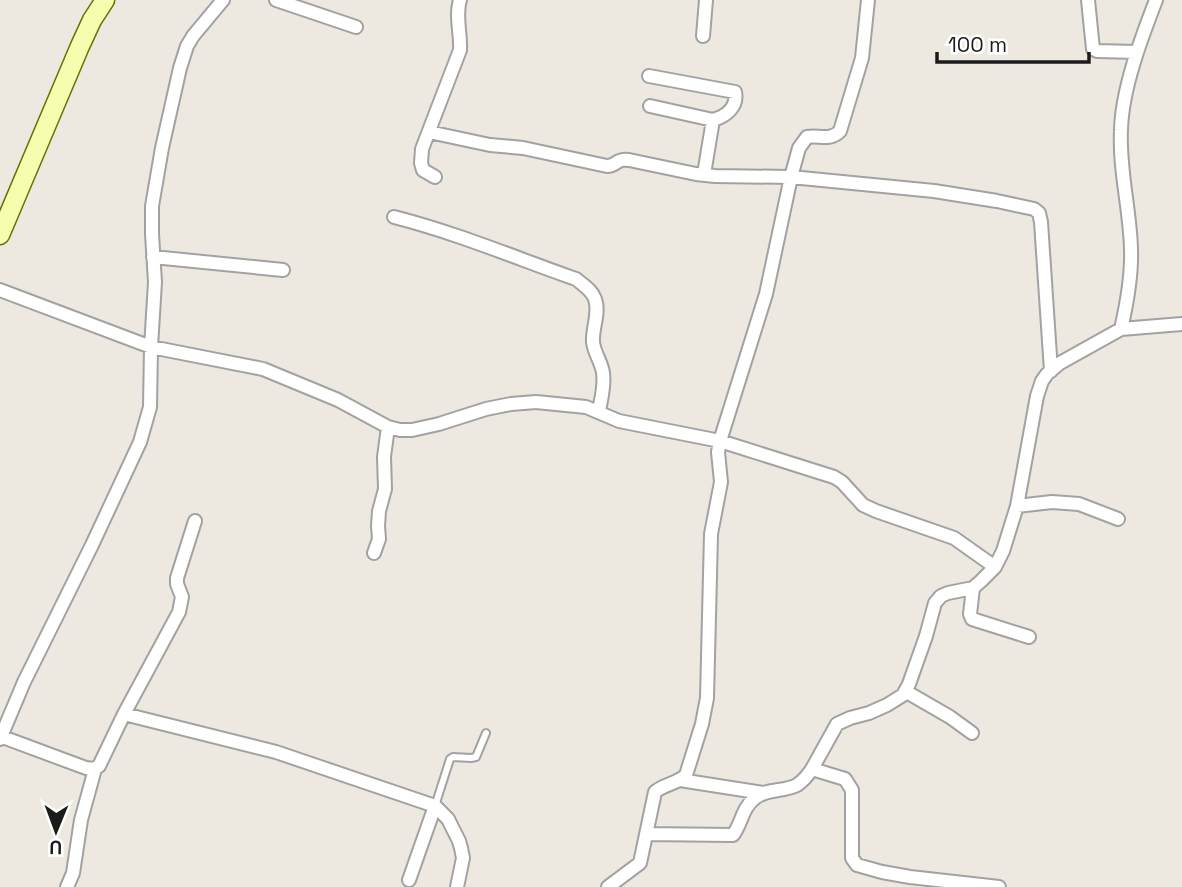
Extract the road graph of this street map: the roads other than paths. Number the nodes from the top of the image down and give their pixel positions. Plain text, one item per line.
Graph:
1 (105, 0) edge
2 (223, 0) edge
3 (276, 0) edge
4 (460, 0) edge
5 (706, 0) edge
6 (868, 0) edge
7 (1088, 0) edge
8 (1156, 0) edge
9 (356, 27) dead end
10 (702, 36) dead end
11 (1137, 52) junction
12 (649, 76) dead end
13 (650, 106) dead end
14 (713, 120) junction
15 (429, 132) junction
16 (704, 174) junction
17 (435, 177) dead end
18 (791, 177) junction
19 (394, 217) dead end
20 (0, 235) edge
21 (153, 257) junction
22 (283, 270) dead end
23 (0, 290) edge
24 (1182, 324) edge
25 (1121, 329) junction
26 (151, 347) junction
27 (1051, 371) junction
28 (599, 411) junction
29 (388, 427) junction
30 (719, 441) junction
31 (1017, 506) junction
32 (1118, 519) dead end
33 (195, 521) dead end
34 (374, 553) dead end
35 (995, 567) junction
36 (973, 588) junction
37 (1029, 637) dead end
38 (905, 691) junction
39 (124, 714) junction
40 (486, 733) dead end
41 (972, 733) dead end
42 (0, 737) edge
43 (95, 769) junction
44 (813, 769) junction
45 (680, 780) junction
46 (763, 793) junction
47 (435, 806) junction
48 (646, 834) junction
49 (409, 880) dead end
50 (947, 884) edge
51 (67, 887) edge
52 (457, 887) edge
53 (608, 887) edge
54 (999, 887) edge

1 - 20 main road
2 - 21 street
3 - 9 street
4 - 15 street
5 - 10 street
6 - 18 street
7 - 11 street
8 - 11 street
11 - 25 street
12 - 14 street
13 - 14 street
14 - 16 street
15 - 16 street
15 - 17 street
16 - 18 street
18 - 27 street
18 - 30 street
19 - 28 street
21 - 22 street
21 - 26 street
23 - 26 street
24 - 25 street
25 - 27 street
26 - 29 street
26 - 42 street
27 - 31 street
28 - 29 street
28 - 30 street
29 - 34 street
30 - 35 street
30 - 45 street
31 - 32 street
31 - 35 street
33 - 39 street
35 - 36 street
36 - 37 street
36 - 38 street
38 - 41 street
38 - 44 street
39 - 43 street
39 - 47 street
40 - 47 lane
42 - 43 street
43 - 51 street
44 - 46 street
44 - 50 street
45 - 46 street
45 - 48 street
46 - 48 street
47 - 49 street
47 - 52 street
48 - 53 street
50 - 54 street

